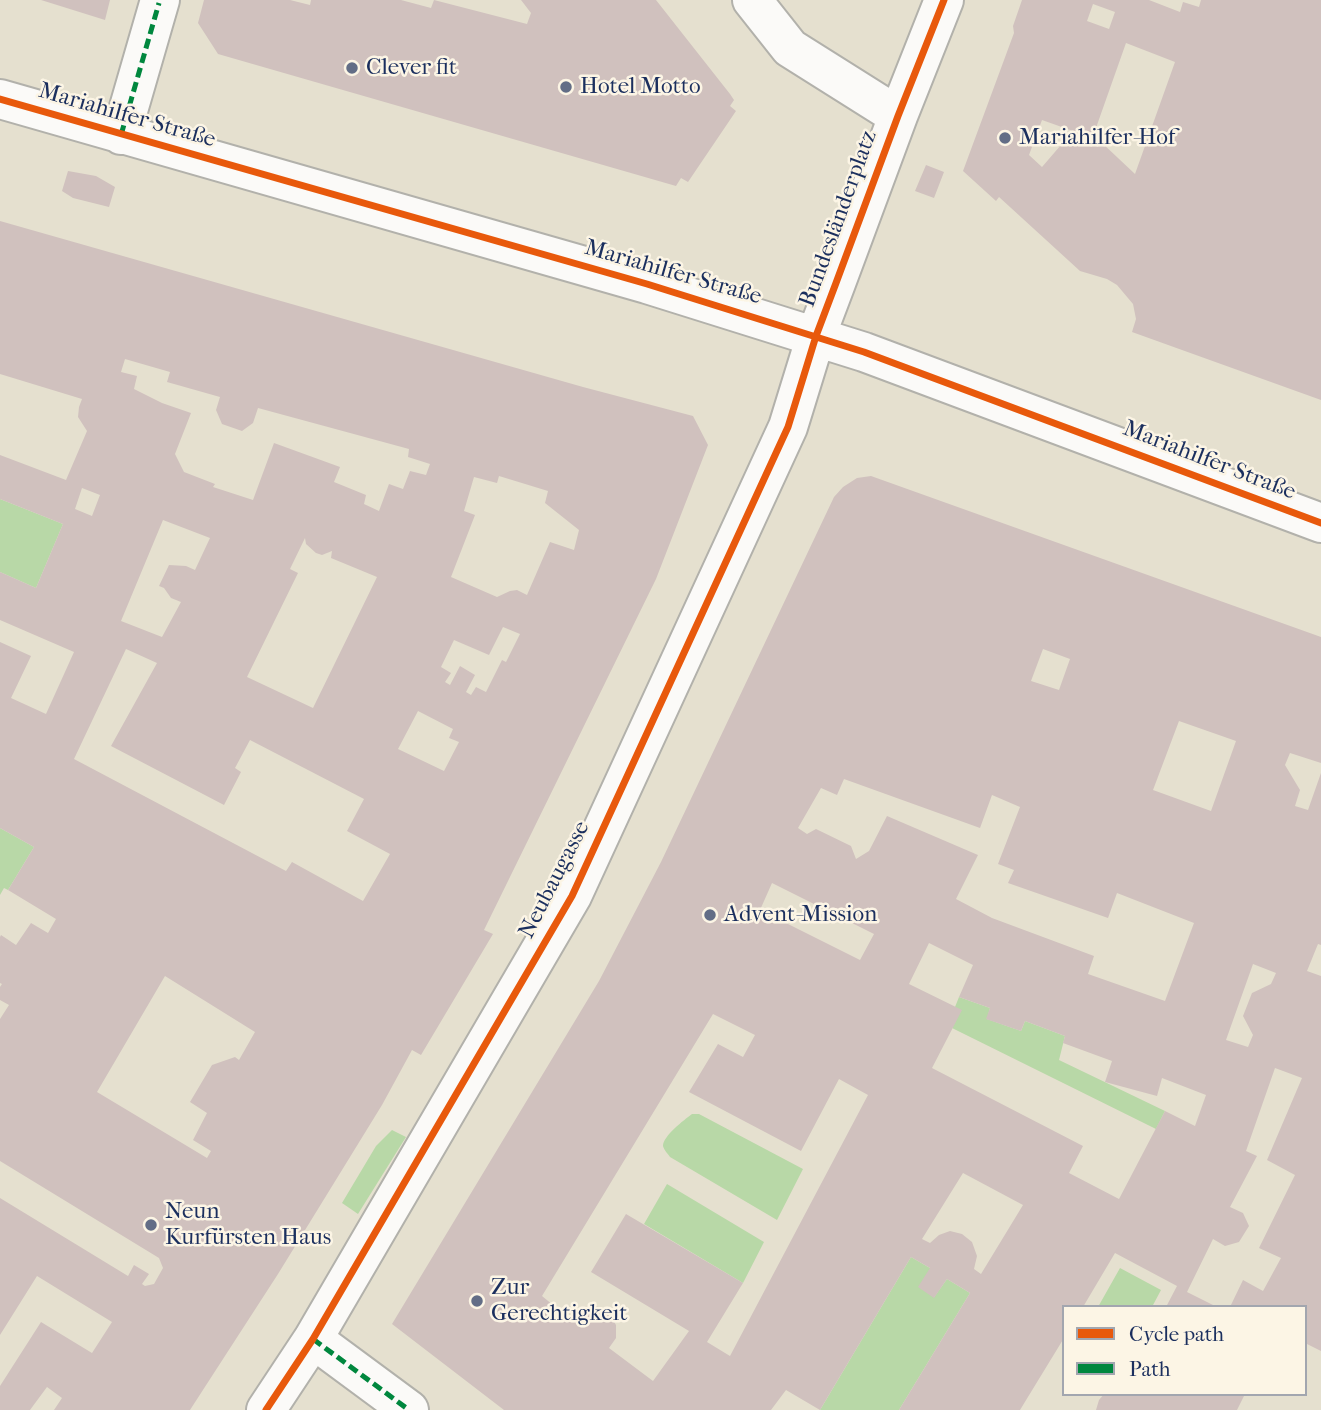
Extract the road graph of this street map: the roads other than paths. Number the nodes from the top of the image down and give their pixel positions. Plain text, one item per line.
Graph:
1 (752, 0) edge
2 (944, 0) edge
3 (159, 1) edge
4 (0, 99) edge
5 (898, 116) junction
6 (121, 135) junction
7 (816, 336) junction
8 (1321, 523) edge
9 (313, 1339) junction
10 (266, 1410) edge
11 (409, 1410) edge

1 - 5 street
2 - 5 street, Bundesländerplatz
3 - 6 street
4 - 6 street, Mariahilfer Straße
5 - 7 street, Bundesländerplatz
6 - 7 street, Mariahilfer Straße
7 - 8 street, Mariahilfer Straße
7 - 9 street, Neubaugasse
9 - 10 street, Neubaugasse
9 - 11 street

